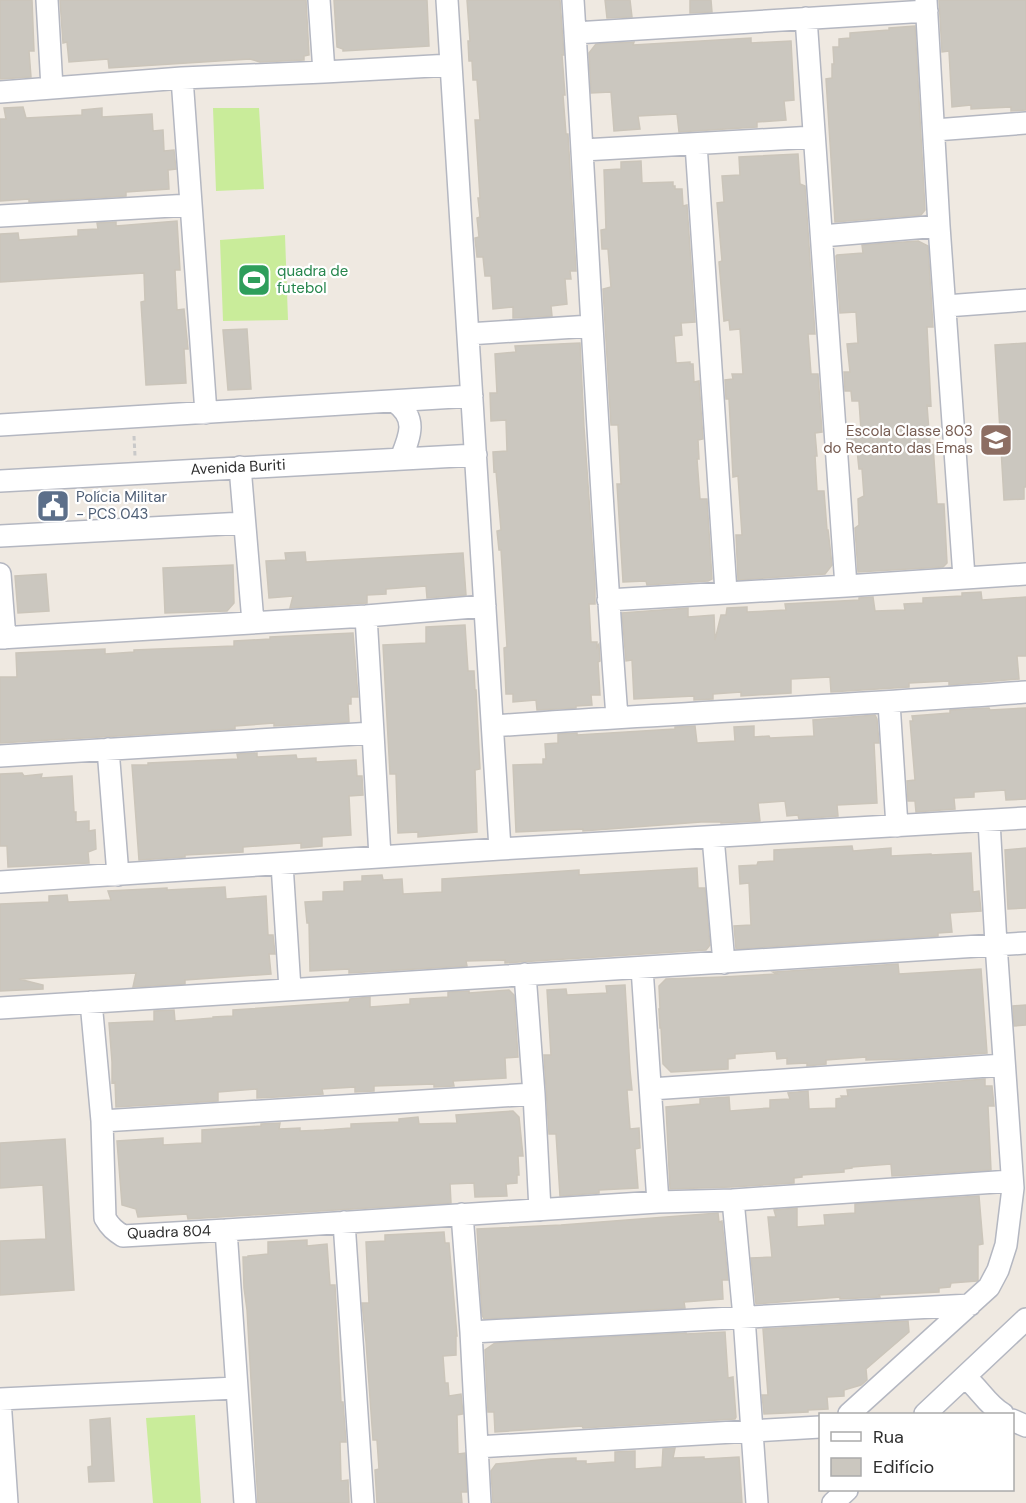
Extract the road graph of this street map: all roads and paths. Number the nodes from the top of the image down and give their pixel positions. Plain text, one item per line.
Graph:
1 (47, 0) edge
2 (319, 0) edge
3 (447, 0) edge
4 (573, 0) edge
5 (926, 5) edge
6 (806, 18) junction
7 (575, 33) junction
8 (451, 65) junction
9 (324, 72) junction
10 (182, 78) junction
11 (52, 88) junction
12 (0, 92) edge
13 (1026, 123) edge
14 (934, 130) junction
15 (814, 136) junction
16 (696, 144) junction
17 (583, 150) junction
18 (190, 205) junction
19 (0, 216) edge
20 (939, 226) junction
21 (822, 236) junction
22 (1026, 300) edge
23 (946, 306) junction
24 (591, 326) junction
25 (468, 334) junction
26 (472, 396) junction
27 (395, 402) junction
28 (206, 413) junction
29 (133, 418) junction
30 (0, 425) edge
31 (476, 454) junction
32 (401, 458) junction
33 (240, 467) junction
34 (137, 473) junction
35 (0, 481) edge
36 (244, 523) junction
37 (0, 536) edge
38 (0, 573) edge
39 (1026, 574) edge
40 (964, 578) junction
41 (846, 586) junction
42 (726, 592) junction
43 (608, 600) junction
44 (485, 606) junction
45 (366, 616) junction
46 (253, 622) junction
47 (2, 638) edge
48 (1026, 692) edge
49 (889, 703) junction
50 (617, 717) junction
51 (493, 726) junction
52 (373, 733) junction
53 (108, 749) junction
54 (0, 756) edge
55 (1026, 819) edge
56 (989, 821) junction
57 (897, 826) junction
58 (713, 837) junction
59 (500, 849) junction
60 (380, 857) junction
61 (282, 864) junction
62 (118, 875) junction
63 (0, 882) edge
64 (1026, 943) edge
65 (996, 944) junction
66 (724, 963) junction
67 (642, 968) junction
68 (525, 974) junction
69 (290, 989) junction
70 (91, 1002) junction
71 (0, 1008) edge
72 (1004, 1065) junction
73 (651, 1089) junction
74 (534, 1094) junction
75 (102, 1121) junction
76 (1017, 1190) edge
77 (733, 1200) junction
78 (658, 1202) junction
79 (540, 1210) junction
80 (462, 1214) junction
81 (344, 1222) junction
82 (226, 1230) junction
83 (970, 1305) junction
84 (744, 1317) junction
85 (1026, 1319) edge
86 (471, 1332) junction
87 (965, 1377) junction
88 (236, 1388) junction
89 (0, 1399) edge
90 (850, 1413) edge
91 (926, 1413) edge
92 (1001, 1413) edge
93 (819, 1427) edge
94 (752, 1431) junction
95 (477, 1447) junction
96 (846, 1491) edge
97 (8, 1503) edge
98 (245, 1503) edge
99 (363, 1503) edge
100 (480, 1503) edge
101 (757, 1503) edge
102 (833, 1503) edge

1 - 11 street
2 - 9 street
3 - 8 street
4 - 7 street
5 - 6 street
5 - 14 street
6 - 7 street
6 - 15 street
7 - 17 street
8 - 9 street
8 - 25 street
9 - 10 street
10 - 11 street
10 - 18 street
11 - 12 street
13 - 14 street
14 - 20 street
15 - 16 street
15 - 21 street
16 - 17 street
16 - 42 street
17 - 24 street
18 - 19 street
18 - 28 street
20 - 21 street
20 - 23 street
21 - 41 street
22 - 23 street
23 - 40 street
24 - 25 street
24 - 43 street
25 - 26 street
26 - 27 street
26 - 31 street
27 - 28 street
27 - 32 street
28 - 29 street
29 - 30 street
29 - 34 path
31 - 32 street, Avenida Buriti
31 - 44 street
32 - 33 street, Avenida Buriti
33 - 34 street, Avenida Buriti
33 - 36 street
34 - 35 street, Avenida Buriti
36 - 37 street
36 - 46 street
38 - 47 street
39 - 40 street
40 - 41 street
41 - 42 street
42 - 43 street
43 - 50 street
44 - 45 street
44 - 51 street
45 - 46 street
45 - 52 street
46 - 47 street
48 - 49 street
49 - 50 street
49 - 57 street
50 - 51 street
51 - 59 street
52 - 53 street
52 - 60 street
53 - 54 street
53 - 62 street
55 - 56 street
56 - 57 street
56 - 65 street
57 - 58 street
58 - 59 street
58 - 66 street
59 - 60 street
60 - 61 street
61 - 62 street
61 - 69 street
62 - 63 street
64 - 65 street
65 - 66 street
65 - 72 street
66 - 67 street
67 - 68 street
67 - 73 street
68 - 69 street
68 - 74 street
69 - 70 street
70 - 71 street
70 - 75 street, Quadra 804
72 - 73 street
72 - 76 street
73 - 78 street
74 - 75 street
74 - 79 street
75 - 82 street, Quadra 804
76 - 77 street
76 - 83 street
77 - 78 street
77 - 84 street
78 - 79 street
79 - 80 street
80 - 81 street
80 - 86 street
81 - 82 street
81 - 99 street
82 - 88 street, Quadra 804
83 - 84 street
83 - 90 street
84 - 86 street
84 - 94 street
85 - 87 street
86 - 95 street
87 - 91 street
87 - 92 street
88 - 89 street
88 - 98 street, Quadra 804
89 - 97 street
93 - 94 street
94 - 95 street
94 - 101 street
95 - 100 street
96 - 102 street

